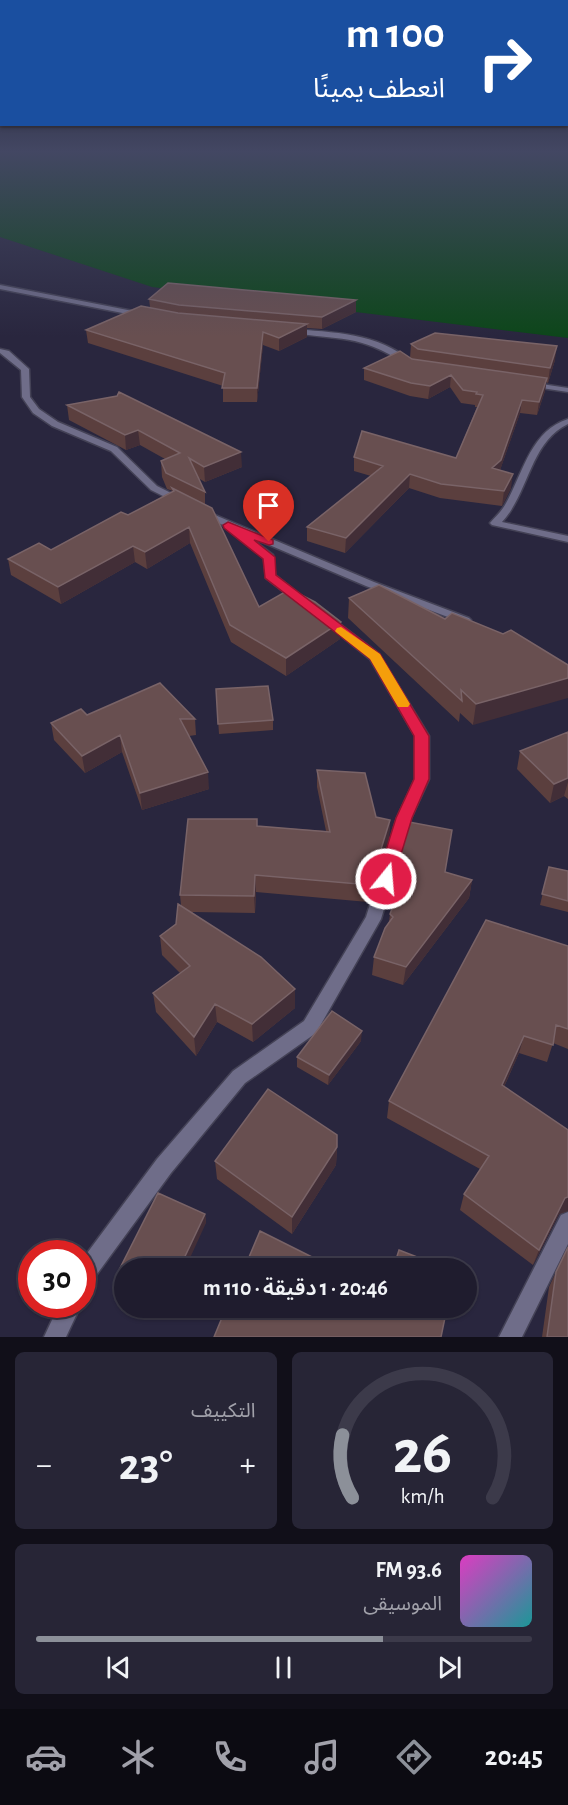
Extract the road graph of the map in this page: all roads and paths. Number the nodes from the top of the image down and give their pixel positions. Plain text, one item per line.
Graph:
1 (0, 287) edge
2 (156, 317) edge
3 (278, 330) edge
4 (0, 351) edge
5 (414, 367) edge
6 (521, 383) edge
7 (568, 390) edge
8 (568, 421) edge
9 (186, 504) edge
10 (196, 509) edge
11 (228, 525) junction
12 (568, 539) edge
13 (478, 625) edge
14 (568, 1222) edge
15 (96, 1259) edge
16 (64, 1318) edge
17 (55, 1337) edge
18 (510, 1337) edge

1 - 2 street
3 - 5 street
4 - 9 street
6 - 7 street
8 - 12 street
10 - 11 street
11 - 13 street
11 - 15 street
14 - 18 street
16 - 17 street

